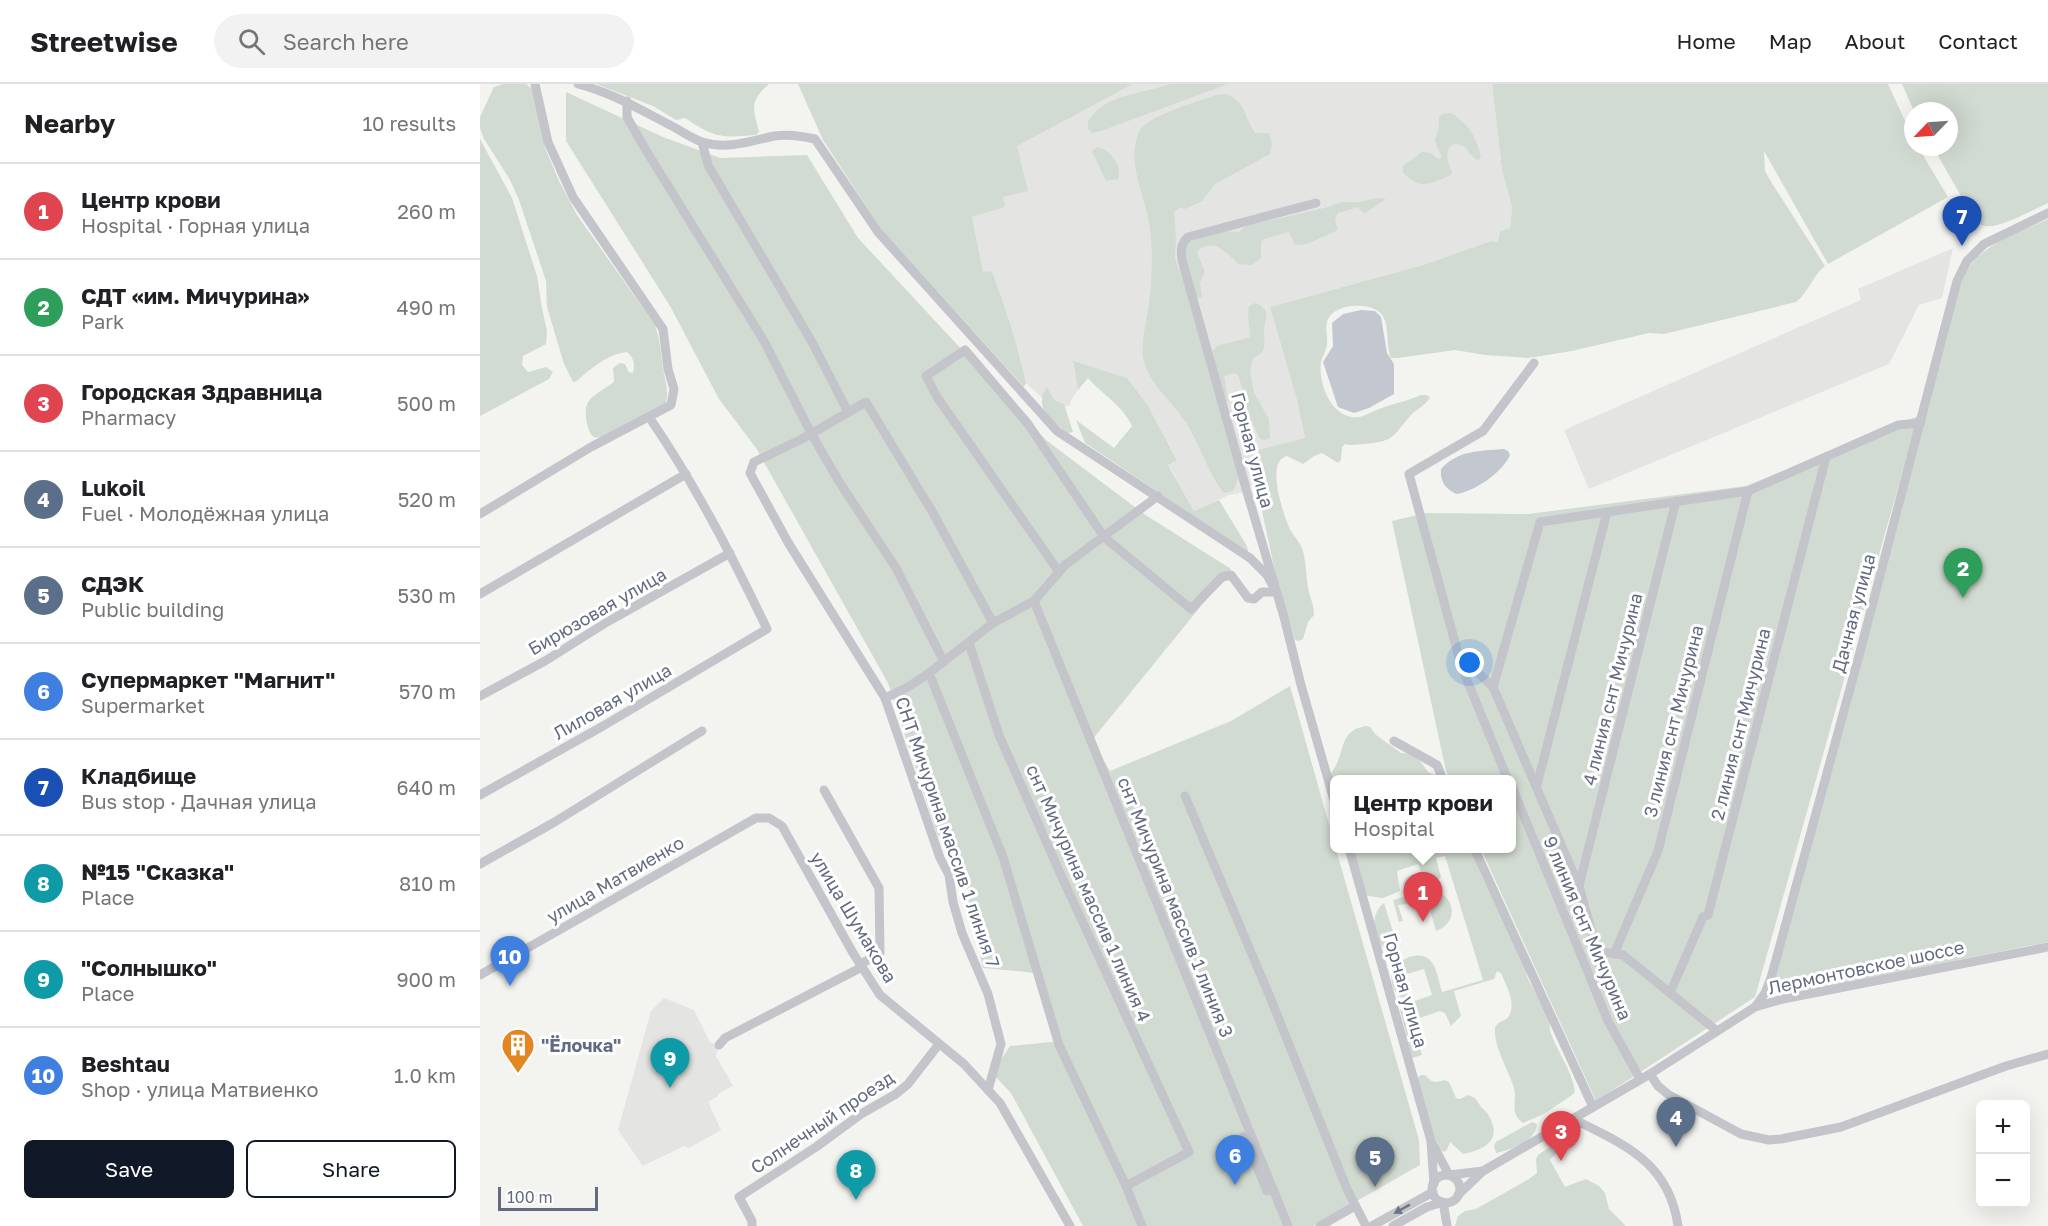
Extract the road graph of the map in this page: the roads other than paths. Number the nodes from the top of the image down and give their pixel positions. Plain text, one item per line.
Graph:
1 (535, 84) edge
2 (578, 84) edge
3 (627, 101) junction
4 (702, 142) junction
5 (1316, 203) dead end
6 (2048, 213) edge
7 (1534, 363) dead end
8 (848, 412) junction
9 (649, 417) junction
10 (1921, 423) junction
11 (811, 434) junction
12 (1826, 457) junction
13 (686, 474) junction
14 (1748, 491) junction
15 (1158, 496) junction
16 (1676, 501) junction
17 (1607, 512) junction
18 (480, 514) edge
19 (1104, 537) junction
20 (730, 553) junction
21 (1059, 572) junction
22 (1276, 592) junction
23 (480, 594) edge
24 (1034, 601) junction
25 (993, 623) junction
26 (969, 643) junction
27 (1459, 655) junction
28 (944, 662) junction
29 (929, 673) junction
30 (1493, 687) junction
31 (480, 696) edge
32 (885, 698) junction
33 (702, 731) dead end
34 (1394, 741) dead end
35 (1441, 775) edge
36 (1506, 775) edge
37 (1330, 783) edge
38 (1537, 785) junction
39 (824, 790) dead end
40 (480, 795) edge
41 (1185, 796) dead end
42 (1516, 797) edge
43 (769, 818) joint
44 (1350, 853) edge
45 (1476, 853) edge
46 (480, 864) edge
47 (1579, 886) junction
48 (2048, 947) edge
49 (1614, 954) junction
50 (861, 965) junction
51 (480, 975) edge
52 (1670, 993) junction
53 (1755, 1007) junction
54 (1717, 1031) junction
55 (939, 1044) junction
56 (719, 1045) dead end
57 (2048, 1054) edge
58 (1650, 1074) junction
59 (1640, 1079) junction
60 (988, 1090) junction
61 (1593, 1107) junction
62 (1573, 1119) junction
63 (1244, 1137) dead end
64 (1431, 1142) junction
65 (1483, 1171) junction
66 (1449, 1175) junction
67 (1126, 1186) junction
68 (1433, 1188) junction
69 (1451, 1199) junction
70 (1355, 1206) junction
71 (1427, 1207) junction
72 (752, 1226) edge
73 (1070, 1226) edge
74 (1142, 1226) edge
75 (1282, 1226) edge
76 (1288, 1226) edge
77 (1320, 1226) edge
78 (1366, 1226) edge
79 (1372, 1226) edge
80 (1393, 1226) edge
81 (1447, 1226) edge
82 (1678, 1226) edge

1 - 9 street
2 - 3 street
3 - 4 street
3 - 11 street
4 - 8 street
4 - 15 street
5 - 22 street, Горная улица
6 - 10 street, Дачная улица
7 - 27 street
8 - 11 street
8 - 25 street
9 - 13 street
9 - 18 street
10 - 12 street
10 - 53 street, Дачная улица
11 - 28 street
11 - 32 street, СНТ Мичурина массив 1 линия 7
12 - 14 street
12 - 52 street, 2 линия снт Мичурина
13 - 20 street
13 - 23 street
14 - 16 street
14 - 49 street, 3 линия снт Мичурина
15 - 19 street
15 - 22 street
16 - 17 street
16 - 47 street, 4 линия снт Мичурина
17 - 30 street
17 - 38 street
19 - 21 street
19 - 21 street
19 - 22 street
20 - 31 street, Бирюзовая улица
20 - 40 street, Лиловая улица
21 - 24 street
22 - 37 street, Горная улица
24 - 25 street
24 - 76 street, снт Мичурина массив 1 линия 3
25 - 26 street
26 - 28 street
26 - 67 street, снт Мичурина массив 1 линия 4
27 - 30 street
27 - 36 street
28 - 29 street
29 - 32 street
29 - 67 street
30 - 38 street
32 - 60 street, СНТ Мичурина массив 1 линия 7
33 - 46 street
34 - 35 street
38 - 47 street
39 - 50 street
41 - 70 street
42 - 59 street, 9 линия снт Мичурина
43 - 50 street, улица Шумакова
43 - 51 street, улица Матвиенко
44 - 64 street, Горная улица
45 - 61 street
47 - 49 street
48 - 53 street, Лермонтовское шоссе
49 - 52 street
50 - 55 street, улица Шумакова
50 - 56 street
52 - 54 street
53 - 54 street, Лермонтовское шоссе
54 - 58 street, Лермонтовское шоссе
55 - 60 street, улица Шумакова
55 - 72 street, Солнечный проезд
57 - 58 street
58 - 59 street, Лермонтовское шоссе
59 - 61 street, Лермонтовское шоссе
60 - 73 street, улица Шумакова
61 - 62 street, Лермонтовское шоссе
62 - 65 street, Лермонтовское шоссе
62 - 82 street
63 - 75 street
64 - 66 street
64 - 68 street
65 - 66 street
65 - 69 street
66 - 68 street
66 - 69 street
67 - 74 street
68 - 69 street
68 -> 79 street
69 - 71 street
69 - 81 street
70 - 77 street
70 - 78 street
71 - 80 street
71 - 81 street

